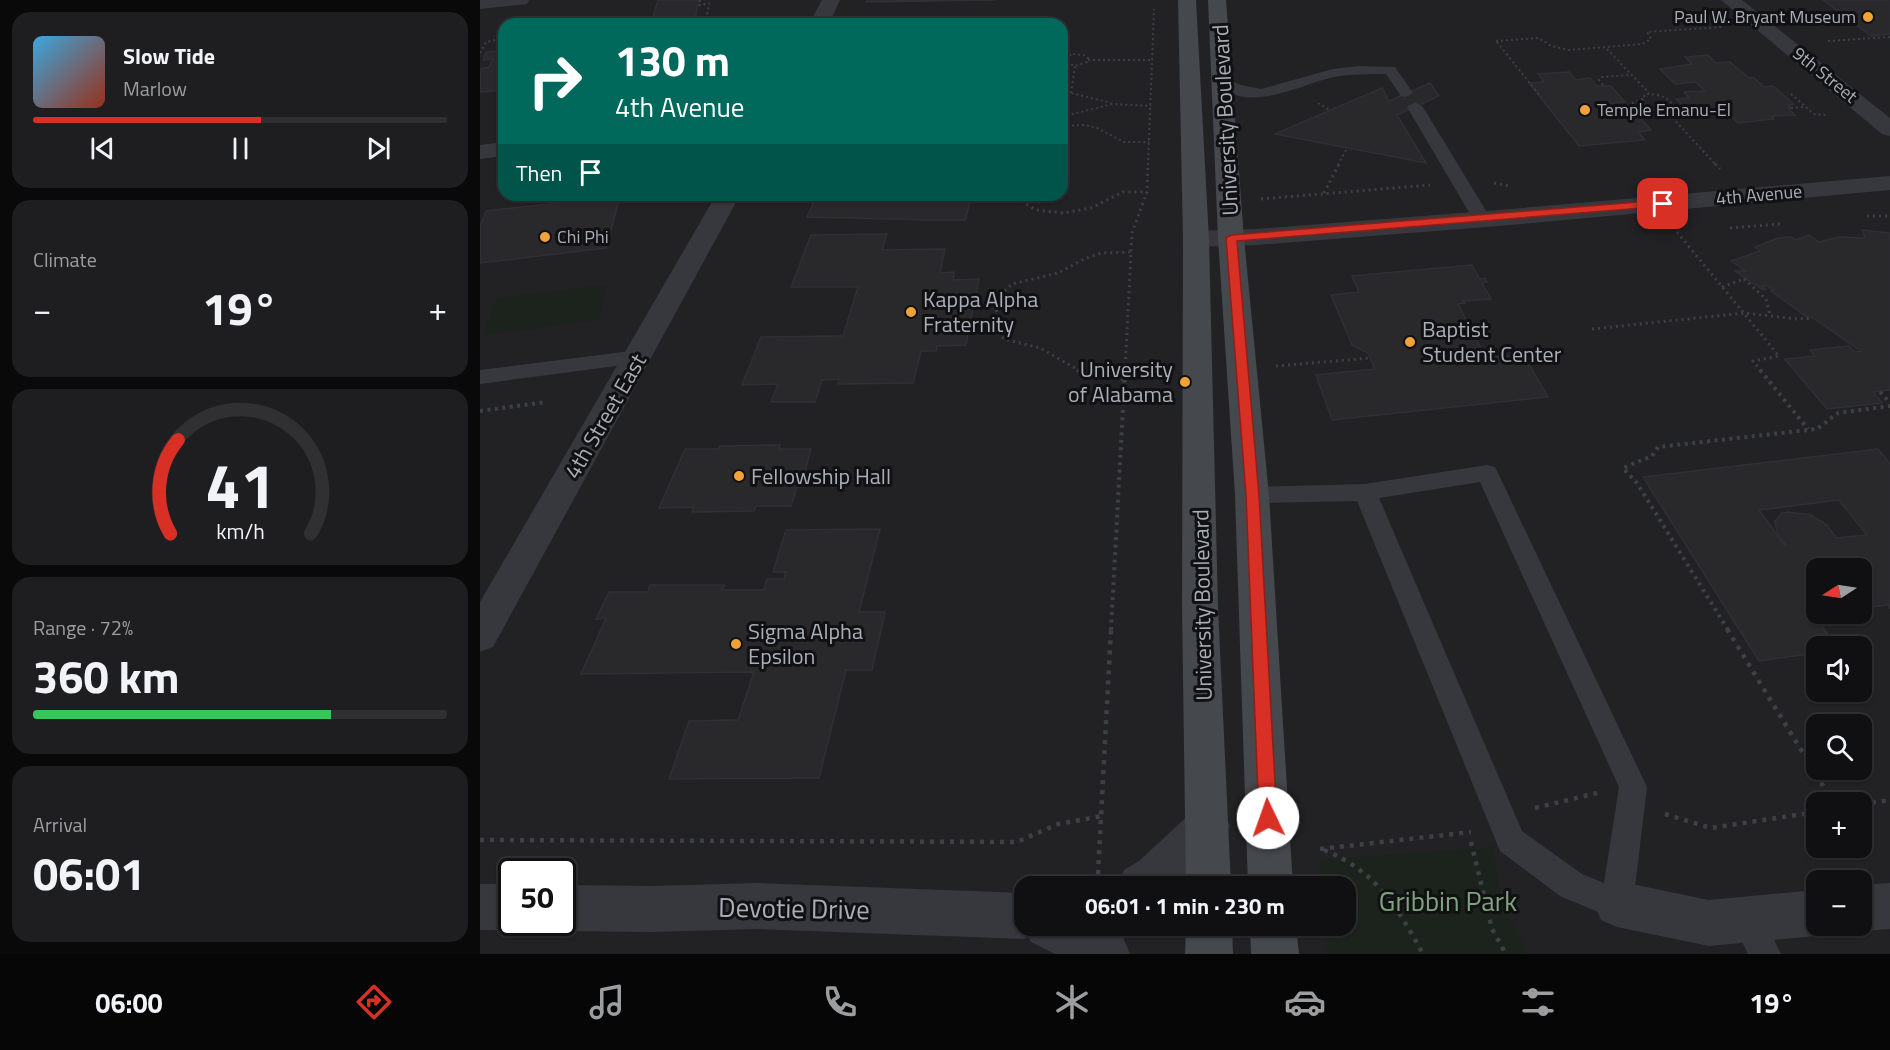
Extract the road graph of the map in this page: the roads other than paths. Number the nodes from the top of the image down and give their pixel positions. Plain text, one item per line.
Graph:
1 (520, 0) edge
2 (831, 0) edge
3 (1187, 0) edge
4 (1217, 0) edge
5 (1730, 0) edge
6 (480, 3) edge
7 (822, 18) edge
8 (1222, 81) junction
9 (1890, 129) edge
10 (498, 150) edge
11 (480, 152) edge
12 (1890, 183) edge
13 (725, 201) edge
14 (1482, 219) junction
15 (1231, 238) junction
16 (1196, 239) junction
17 (639, 357) junction
18 (480, 377) edge
19 (1365, 492) junction
20 (1252, 495) junction
21 (480, 636) edge
22 (1208, 826) junction
23 (1156, 876) edge
24 (1209, 876) edge
25 (1271, 876) edge
26 (1617, 904) junction
27 (1890, 906) edge
28 (480, 907) edge
29 (498, 907) edge
30 (1872, 907) edge
31 (576, 908) edge
32 (1014, 916) edge
33 (1806, 917) edge
34 (1068, 936) edge
35 (1209, 936) edge
36 (1274, 936) edge
37 (1756, 937) edge
38 (1106, 954) edge
39 (1209, 954) edge
40 (1275, 954) edge

1 - 6 street
2 - 7 street
3 - 16 main road, University Boulevard
4 - 8 main road, University Boulevard
5 - 9 street, 9th Street
8 - 14 lane
8 - 15 main road, University Boulevard
10 - 11 street
12 - 14 street, 4th Avenue
13 - 17 street, 4th Street East
14 - 15 street, 4th Avenue
15 - 16 street, 4th Avenue
15 - 20 main road, University Boulevard
16 - 22 main road, University Boulevard
17 - 18 lane
17 - 21 street, 4th Street East
19 - 20 lane
19 - 26 lane
19 - 26 lane
20 - 25 main road, University Boulevard
22 - 23 street
22 - 24 main road, University Boulevard
26 - 37 street
27 - 30 street
28 - 29 street
31 - 32 street, Devotie Drive
33 - 37 street
34 - 38 street
35 - 39 main road
36 - 40 main road

